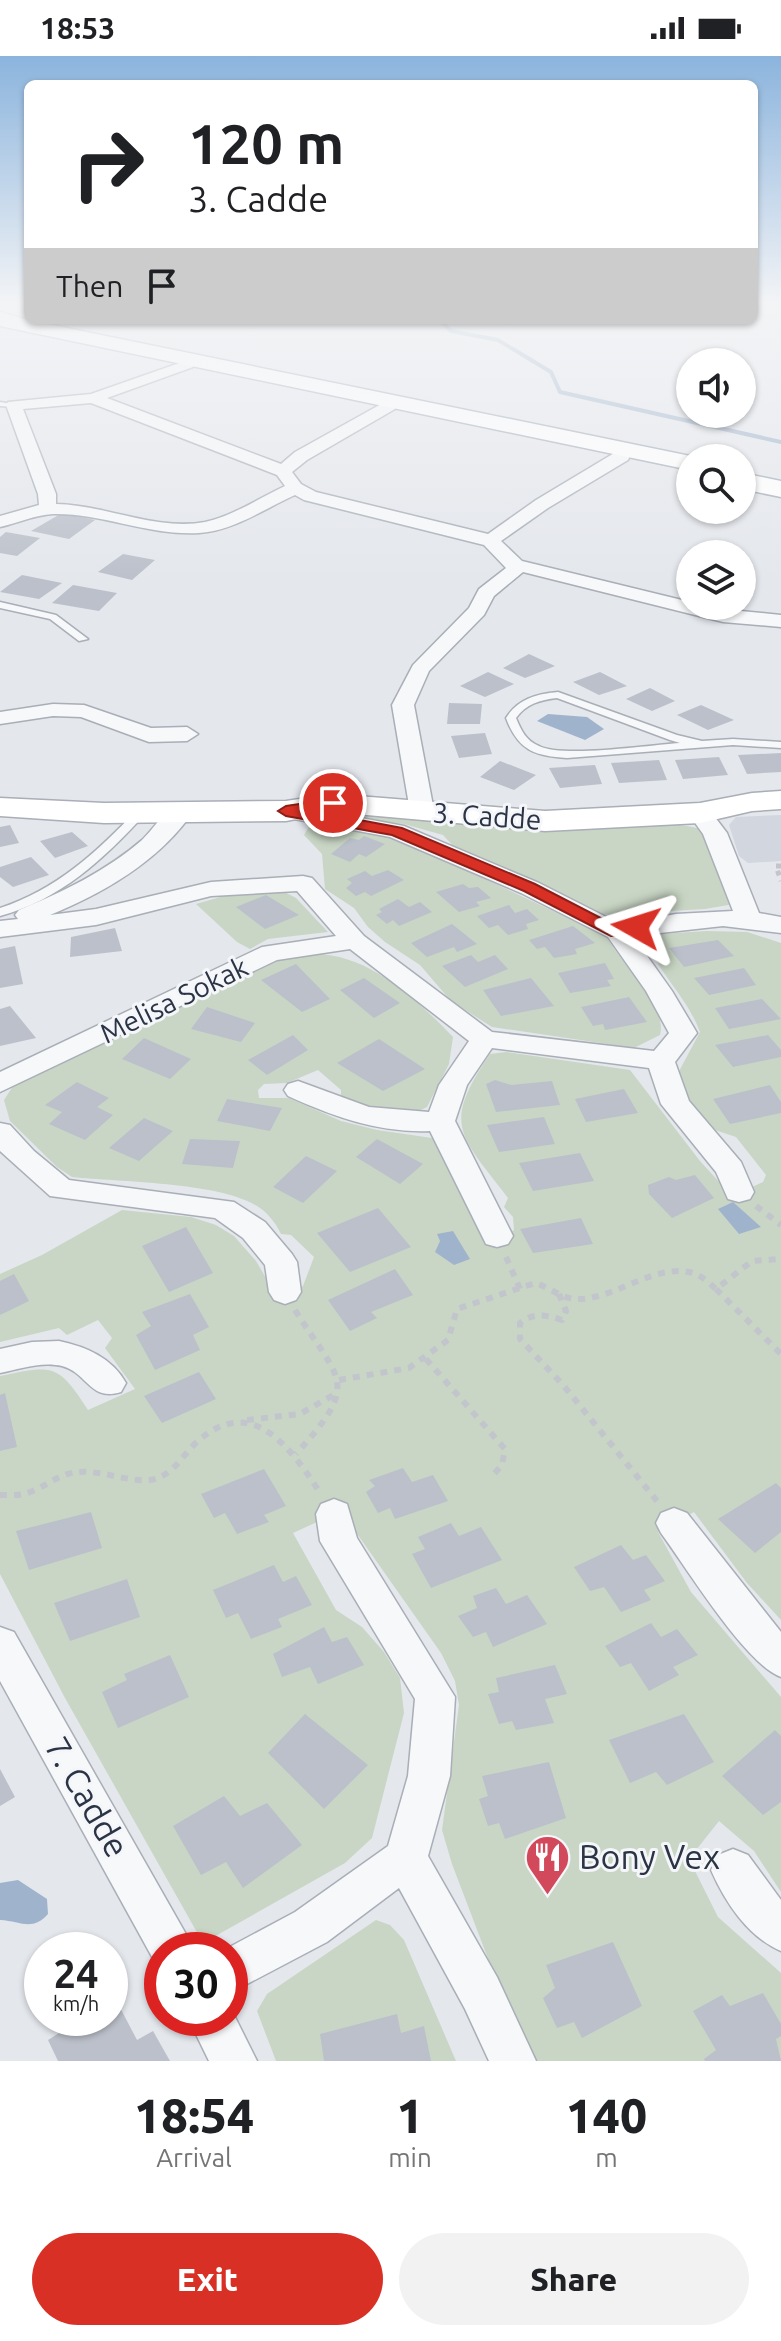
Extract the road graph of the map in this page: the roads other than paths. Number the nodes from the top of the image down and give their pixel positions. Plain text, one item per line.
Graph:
1 (103, 395) edge
2 (334, 395) edge
3 (365, 395) edge
4 (93, 398) junction
5 (7, 405) edge
6 (389, 406) junction
7 (622, 456) junction
8 (676, 459) edge
9 (676, 467) edge
10 (283, 471) junction
11 (756, 476) edge
12 (781, 481) edge
13 (756, 484) edge
14 (295, 488) junction
15 (781, 489) edge
16 (48, 508) junction
17 (0, 522) edge
18 (490, 541) junction
19 (516, 565) junction
20 (0, 605) edge
21 (781, 621) edge
22 (83, 639) dead end
23 (0, 718) edge
24 (187, 734) dead end
25 (700, 744) junction
26 (781, 745) edge
27 (781, 800) edge
28 (0, 807) edge
29 (286, 811) junction
30 (422, 811) junction
31 (141, 812) junction
32 (181, 812) junction
33 (700, 813) junction
34 (0, 912) edge
35 (748, 917) junction
36 (781, 925) edge
37 (0, 928) edge
38 (617, 932) junction
39 (355, 941) junction
40 (484, 1039) junction
41 (661, 1061) junction
42 (0, 1083) edge
43 (298, 1090) dead end
44 (440, 1121) junction
45 (0, 1132) edge
46 (739, 1192) dead end
47 (497, 1236) road end
48 (285, 1292) road end
49 (0, 1361) edge
50 (109, 1383) dead end
51 (334, 1514) road end
52 (674, 1523) road end
53 (0, 1644) edge
54 (781, 1660) edge
55 (406, 1858) junction
56 (733, 1870) dead end
57 (781, 1929) edge
58 (163, 1932) edge
59 (248, 1961) edge
60 (221, 2036) edge
61 (234, 2061) edge
62 (513, 2061) edge

1 - 4 street
2 - 6 main road
3 - 8 main road
4 - 5 street
4 - 10 street
5 - 16 street
6 - 7 main road
6 - 10 street
7 - 9 main road
7 - 18 street
10 - 14 street
11 - 12 main road
13 - 15 main road
14 - 16 street
14 - 18 street
16 - 17 street
18 - 19 street
19 - 21 street
19 - 30 street
20 - 22 lane
23 - 24 street
25 - 25 lane
25 - 26 lane
27 - 33 main road, 3. Cadde
28 - 31 main road, 3. Cadde
29 - 30 main road, 3. Cadde
29 - 32 main road, 3. Cadde
29 - 38 street
30 - 33 main road, 3. Cadde
31 - 32 main road, 3. Cadde
31 - 34 lane
32 - 37 street
33 - 35 street
35 - 36 street
35 - 38 street
37 - 39 street
38 - 41 street
39 - 40 street
39 - 42 street, Melisa Sokak
40 - 41 street
40 - 44 street
41 - 46 street
43 - 44 street
44 - 47 street
45 - 48 street
49 - 50 street
51 - 55 street
52 - 54 street
53 - 58 street, 7. Cadde
55 - 59 street
55 - 62 street
56 - 57 street
60 - 61 street

